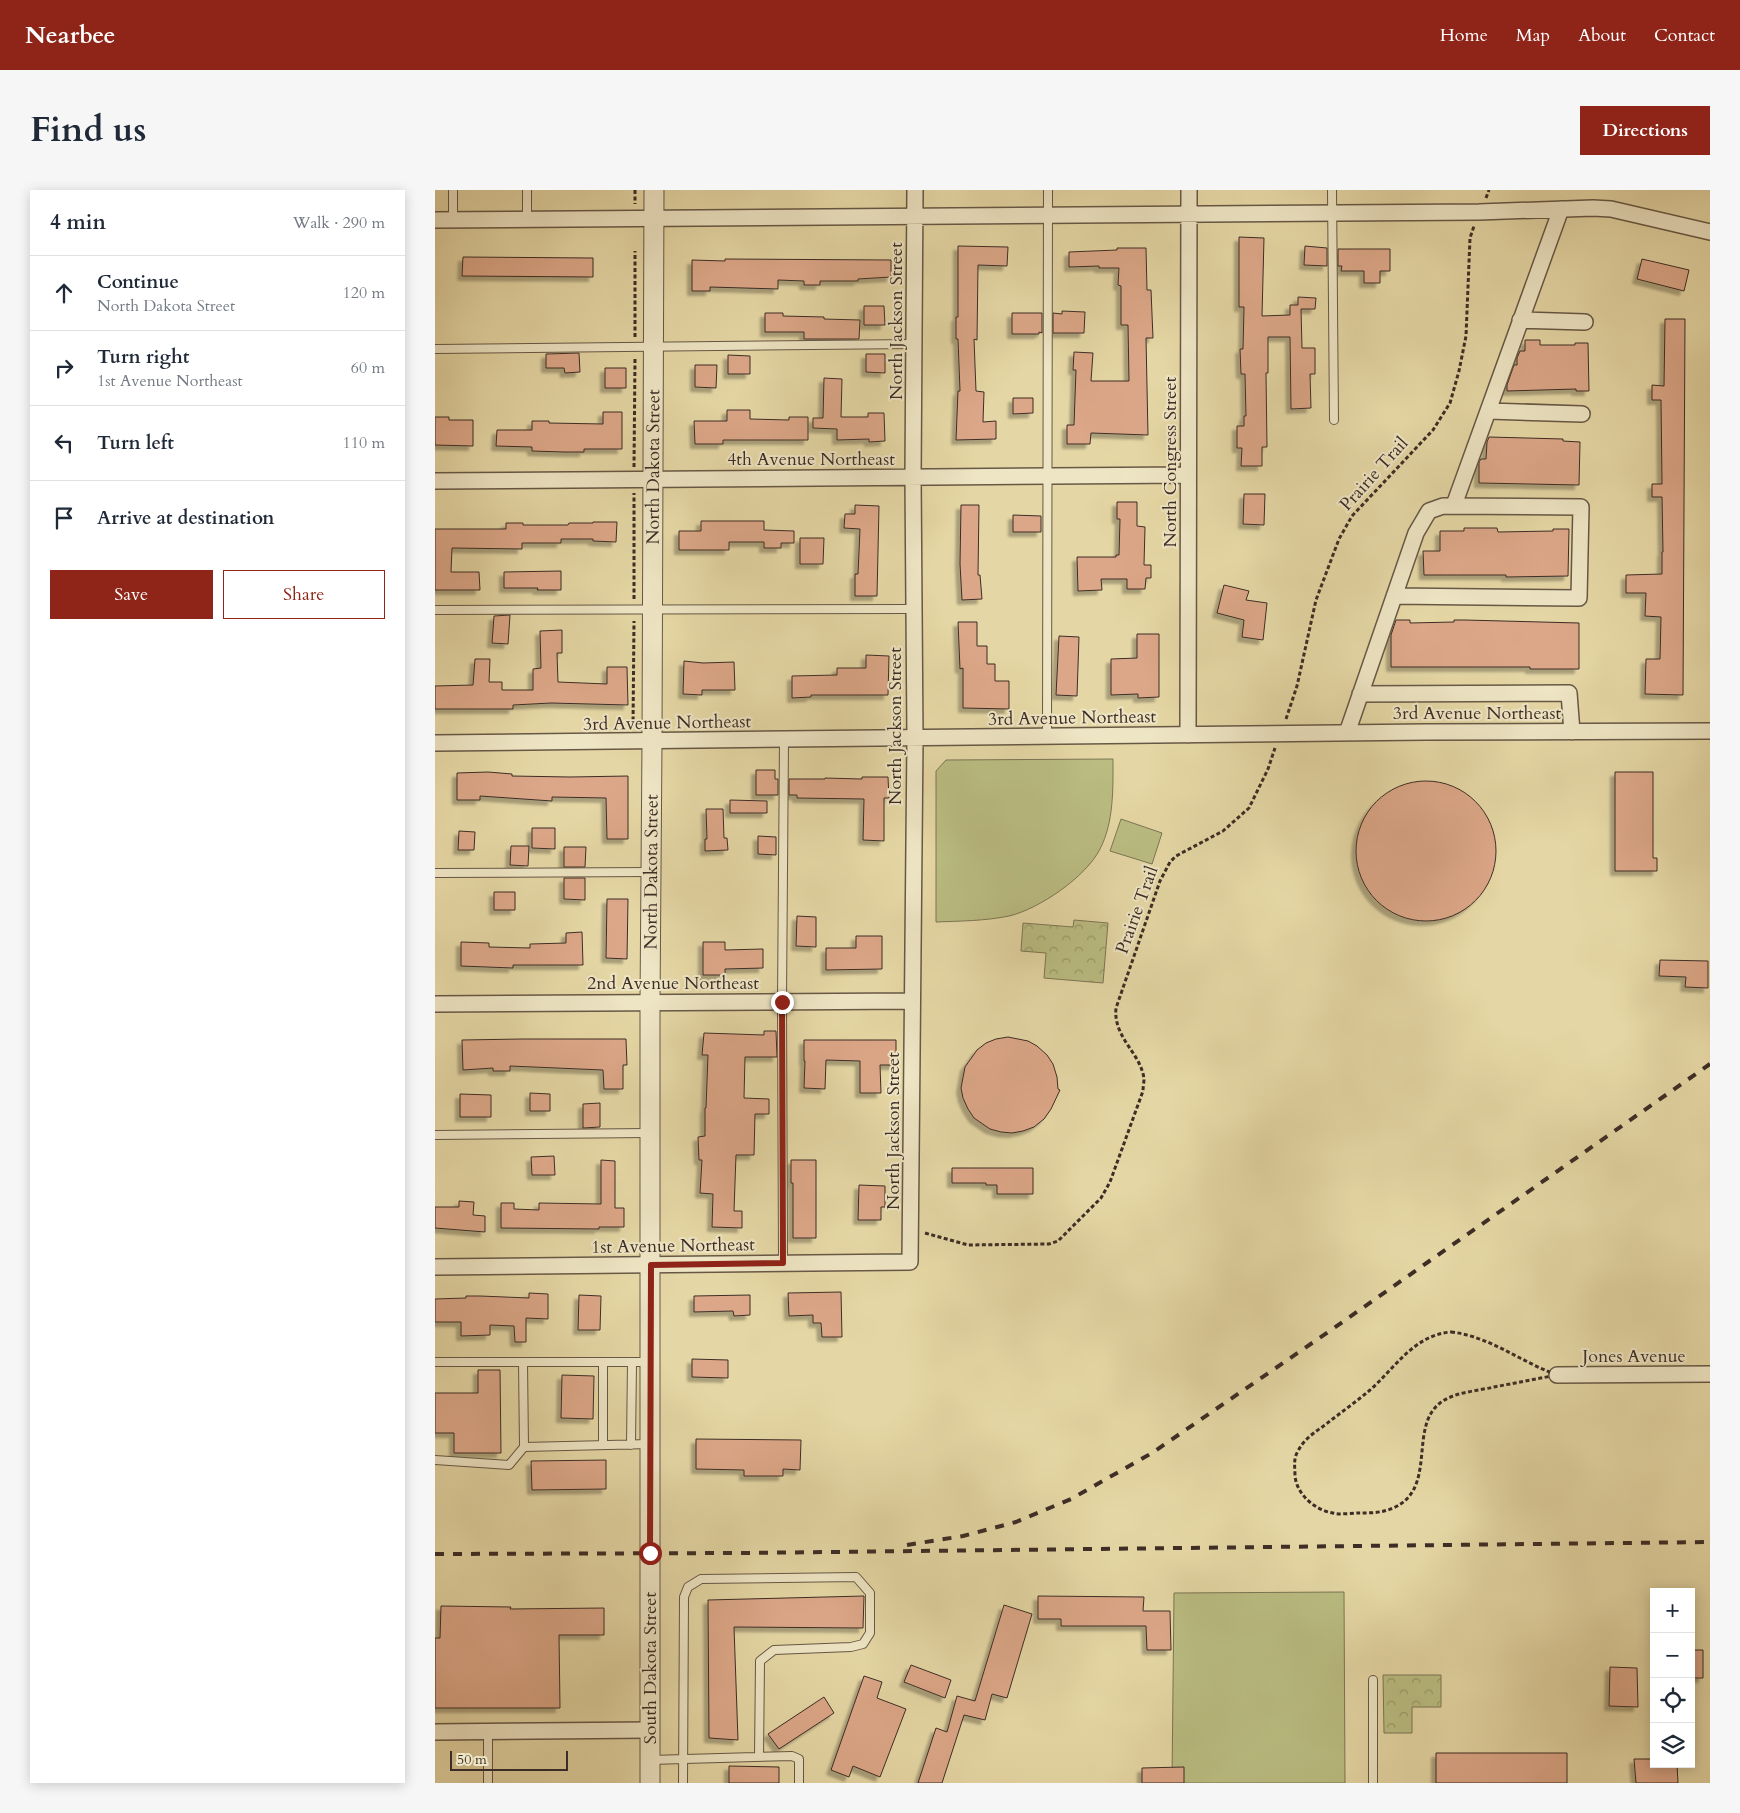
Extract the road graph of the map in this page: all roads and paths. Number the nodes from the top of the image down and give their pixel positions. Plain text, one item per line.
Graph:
1 (453, 190) edge
2 (527, 190) edge
3 (654, 190) edge
4 (915, 190) edge
5 (1048, 190) edge
6 (1189, 190) edge
7 (1333, 190) edge
8 (1489, 190) edge
9 (1561, 209) junction
10 (1333, 212) junction
11 (1479, 212) junction
12 (1189, 213) junction
13 (1048, 214) junction
14 (915, 215) junction
15 (654, 218) junction
16 (435, 220) edge
17 (453, 220) junction
18 (527, 220) junction
19 (1710, 232) edge
20 (1520, 320) junction
21 (1585, 322) dead end
22 (914, 344) junction
23 (653, 347) junction
24 (435, 349) edge
25 (1489, 411) junction
26 (1582, 414) dead end
27 (1333, 420) dead end
28 (1188, 475) junction
29 (1047, 476) junction
30 (913, 477) junction
31 (652, 479) junction
32 (435, 481) edge
33 (1454, 505) junction
34 (1395, 596) junction
35 (652, 609) junction
36 (914, 609) junction
37 (435, 610) edge
38 (1360, 694) junction
39 (1710, 731) edge
40 (1572, 732) junction
41 (1347, 733) junction
42 (1188, 734) junction
43 (1280, 734) junction
44 (1047, 737) junction
45 (915, 739) junction
46 (784, 740) junction
47 (652, 742) junction
48 (435, 743) edge
49 (651, 872) junction
50 (435, 873) edge
51 (912, 1001) junction
52 (650, 1002) junction
53 (782, 1002) junction
54 (435, 1004) edge
55 (650, 1133) junction
56 (435, 1135) edge
57 (911, 1232) junction
58 (910, 1262) joint
59 (783, 1263) junction
60 (651, 1265) junction
61 (435, 1267) edge
62 (435, 1362) edge
63 (523, 1362) junction
64 (603, 1362) junction
65 (641, 1362) junction
66 (1710, 1374) edge
67 (1557, 1375) junction
68 (641, 1383) junction
69 (650, 1444) junction
70 (603, 1445) junction
71 (631, 1445) junction
72 (524, 1447) junction
73 (435, 1460) edge
74 (650, 1553) joint
75 (1373, 1680) dead end
76 (650, 1730) junction
77 (435, 1732) edge
78 (489, 1732) junction
79 (759, 1757) junction
80 (683, 1759) junction
81 (650, 1760) junction
82 (488, 1783) edge
83 (650, 1783) edge
84 (683, 1783) edge
85 (799, 1783) edge
86 (1373, 1783) edge

1 - 17 lane
2 - 18 lane
3 - 15 street, North Dakota Street
4 - 14 street, North Jackson Street
5 - 13 lane
6 - 12 street, North Congress Street
7 - 10 lane
8 - 11 path, Prairie Trail
9 - 11 street
9 - 19 street
9 - 20 street
10 - 11 street
10 - 12 street
10 - 27 lane
11 - 43 path, Prairie Trail
12 - 13 street
12 - 28 street, North Congress Street
13 - 14 street
13 - 29 lane
14 - 15 street
14 - 22 street, North Jackson Street
15 - 18 street
15 - 23 street, North Dakota Street
16 - 17 street
17 - 18 street
20 - 21 street
20 - 25 street
22 - 23 lane
22 - 30 street, North Jackson Street
23 - 24 lane
23 - 31 street, North Dakota Street
25 - 26 street
25 - 33 street
28 - 29 street, 4th Avenue Northeast
28 - 42 street, North Congress Street
29 - 30 street, 4th Avenue Northeast
29 - 44 lane
30 - 31 street, 4th Avenue Northeast
30 - 36 street, North Jackson Street
31 - 32 street, 4th Avenue Northeast
31 - 35 street, North Dakota Street
33 - 34 street
33 - 34 street
34 - 38 street
35 - 36 lane
35 - 37 lane
35 - 47 street, North Dakota Street
36 - 45 street, North Jackson Street
38 - 40 street
38 - 41 street
39 - 40 street, 3rd Avenue Northeast
40 - 41 street, 3rd Avenue Northeast
41 - 43 street, 3rd Avenue Northeast
42 - 43 street, 3rd Avenue Northeast
42 - 44 street, 3rd Avenue Northeast
43 - 57 path, Prairie Trail
44 - 45 street, 3rd Avenue Northeast
45 - 46 street, 3rd Avenue Northeast
45 - 51 street, North Jackson Street
46 - 47 street, 3rd Avenue Northeast
46 - 53 lane
47 - 48 street, 3rd Avenue Northeast
47 - 49 street, North Dakota Street
49 - 50 lane
49 - 52 street, North Dakota Street
51 - 53 street, 2nd Avenue Northeast
51 - 57 street, North Jackson Street
52 - 53 street, 2nd Avenue Northeast
52 - 54 street, 2nd Avenue Northeast
52 - 55 street, North Dakota Street
53 - 59 lane
55 - 56 lane
55 - 60 street, North Dakota Street
57 - 58 street, North Jackson Street
58 - 59 street, 1st Avenue Northeast
59 - 60 street, 1st Avenue Northeast
60 - 61 street, 1st Avenue Northeast
60 - 65 street, North Dakota Street
62 - 63 lane
63 - 64 lane
63 - 72 lane
64 - 65 lane
64 - 70 lane
65 - 68 street, North Dakota Street
66 - 67 street, Jones Avenue
67 - 67 path
68 - 69 street, North Dakota Street
68 - 71 lane
69 - 71 lane
69 - 74 street, North Dakota Street
70 - 71 lane
70 - 72 lane
72 - 73 lane
74 - 76 street, South Dakota Street
75 - 86 lane
76 - 78 street
76 - 81 street, South Dakota Street
77 - 78 street
78 - 82 lane
79 - 80 lane
79 - 80 lane
79 - 85 lane
80 - 81 lane
80 - 84 lane
81 - 83 street, South Dakota Street

